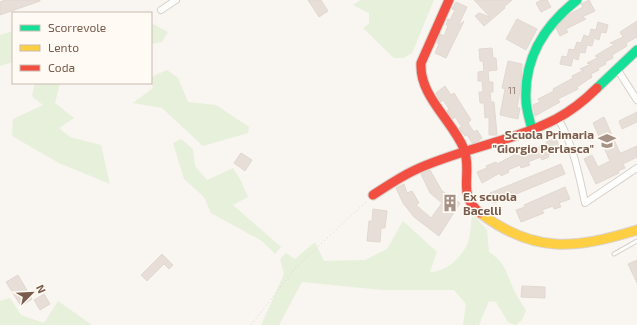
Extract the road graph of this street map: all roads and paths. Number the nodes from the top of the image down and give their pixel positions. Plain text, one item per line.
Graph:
1 (176, 0) edge
2 (449, 0) edge
3 (577, 0) edge
4 (161, 10) dead end
5 (637, 50) edge
6 (617, 69) junction
7 (637, 100) edge
8 (558, 118) junction
9 (532, 130) junction
10 (466, 152) junction
11 (637, 168) edge
12 (374, 194) joint
13 (637, 230) edge
14 (637, 241) edge
15 (614, 254) dead end
16 (251, 325) edge

1 - 4 street
2 - 10 street
3 - 9 street
5 - 6 street
6 - 7 street
6 - 8 street
8 - 9 street
8 - 11 street
9 - 10 street
10 - 12 street
10 - 13 street
12 - 16 path
14 - 15 lane

